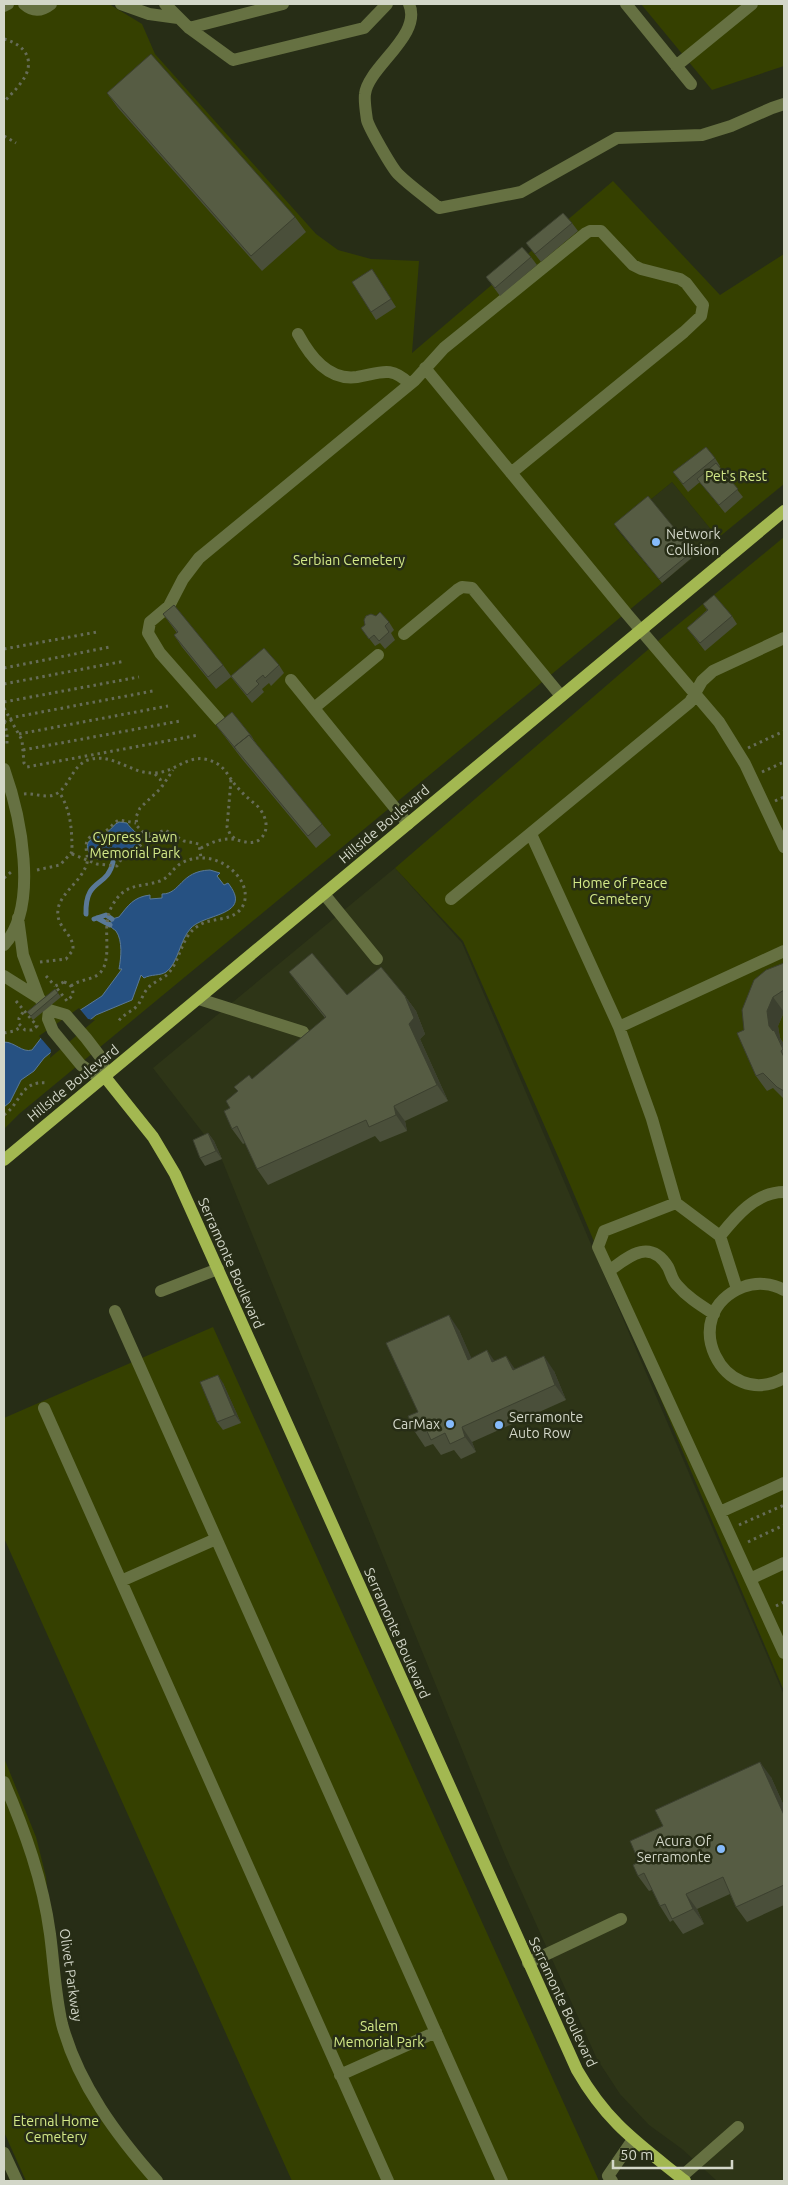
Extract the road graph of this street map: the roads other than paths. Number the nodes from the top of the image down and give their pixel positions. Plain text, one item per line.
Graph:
1 (8, 4) edge
2 (24, 4) edge
3 (50, 4) edge
4 (121, 4) edge
5 (165, 4) edge
6 (283, 4) edge
7 (387, 4) edge
8 (408, 4) edge
9 (626, 4) edge
10 (752, 4) edge
11 (4, 6) edge
12 (178, 18) junction
13 (189, 28) junction
14 (676, 66) junction
15 (691, 84) dead end
16 (784, 104) edge
17 (298, 334) dead end
18 (426, 368) junction
19 (410, 384) junction
20 (511, 473) junction
21 (784, 511) edge
22 (641, 630) junction
23 (404, 634) dead end
24 (784, 638) edge
25 (378, 655) dead end
26 (291, 680) dead end
27 (696, 693) junction
28 (562, 696) junction
29 (314, 708) junction
30 (219, 720) edge
31 (4, 769) edge
32 (4, 781) edge
33 (13, 797) junction
34 (408, 824) junction
35 (531, 834) junction
36 (784, 847) edge
37 (324, 894) junction
38 (451, 899) dead end
39 (18, 918) junction
40 (4, 945) edge
41 (784, 951) edge
42 (377, 959) dead end
43 (4, 976) edge
44 (39, 998) junction
45 (199, 999) junction
46 (49, 1010) junction
47 (619, 1027) junction
48 (303, 1032) dead end
49 (105, 1077) junction
50 (4, 1160) edge
51 (784, 1192) edge
52 (676, 1203) junction
53 (720, 1236) junction
54 (218, 1269) junction
55 (610, 1271) junction
56 (737, 1289) junction
57 (784, 1290) edge
58 (161, 1291) dead end
59 (115, 1311) dead end
60 (714, 1314) junction
61 (783, 1381) edge
62 (44, 1408) dead end
63 (784, 1483) edge
64 (720, 1512) junction
65 (216, 1539) junction
66 (784, 1564) edge
67 (750, 1579) junction
68 (121, 1581) junction
69 (783, 1645) edge
70 (4, 1782) edge
71 (621, 1919) dead end
72 (528, 1963) junction
73 (436, 2032) junction
74 (340, 2075) junction
75 (738, 2127) dead end
76 (632, 2140) junction
77 (4, 2153) edge
78 (682, 2179) edge
79 (17, 2181) edge
80 (157, 2181) edge
81 (388, 2181) edge
82 (502, 2181) edge
83 (612, 2181) edge

1 - 11 street
2 - 3 street
4 - 12 street
5 - 12 street
6 - 13 street
7 - 13 street
8 - 16 street
9 - 14 street
10 - 14 street
12 - 13 street
14 - 15 street
17 - 19 street
18 - 19 street
18 - 20 street
18 - 20 street
19 - 30 street
20 - 22 street
21 - 22 main road, Hillside Boulevard
22 - 27 street
22 - 28 main road, Hillside Boulevard
23 - 28 street
24 - 27 street
25 - 29 street
26 - 29 street
27 - 35 street
27 - 36 street
28 - 34 main road, Hillside Boulevard
29 - 34 street
31 - 33 street
32 - 33 street
33 - 39 street
34 - 37 main road, Hillside Boulevard
35 - 38 street
35 - 47 street
37 - 42 street
37 - 45 main road, Hillside Boulevard
39 - 40 street
39 - 44 street
41 - 47 street
43 - 44 street
44 - 46 street
45 - 48 street
45 - 49 main road, Hillside Boulevard
46 - 49 street
46 - 49 street
47 - 52 street
49 - 50 main road, Hillside Boulevard
49 - 54 main road, Serramonte Boulevard
51 - 53 street
52 - 53 street
52 - 55 street
53 - 56 street
54 - 58 street
54 - 72 main road, Serramonte Boulevard
55 - 60 street
55 - 64 street
56 - 57 street
56 - 60 street
59 - 65 street
60 - 61 street
62 - 68 street
63 - 64 street
64 - 67 street
65 - 68 street
65 - 73 street
66 - 67 street
67 - 69 street
68 - 74 street
70 - 80 street, Olivet Parkway
71 - 72 street
72 - 76 main road, Serramonte Boulevard
73 - 74 street
73 - 82 street
74 - 81 street
75 - 78 street
76 - 78 main road, Serramonte Boulevard
76 - 83 street
77 - 79 street

